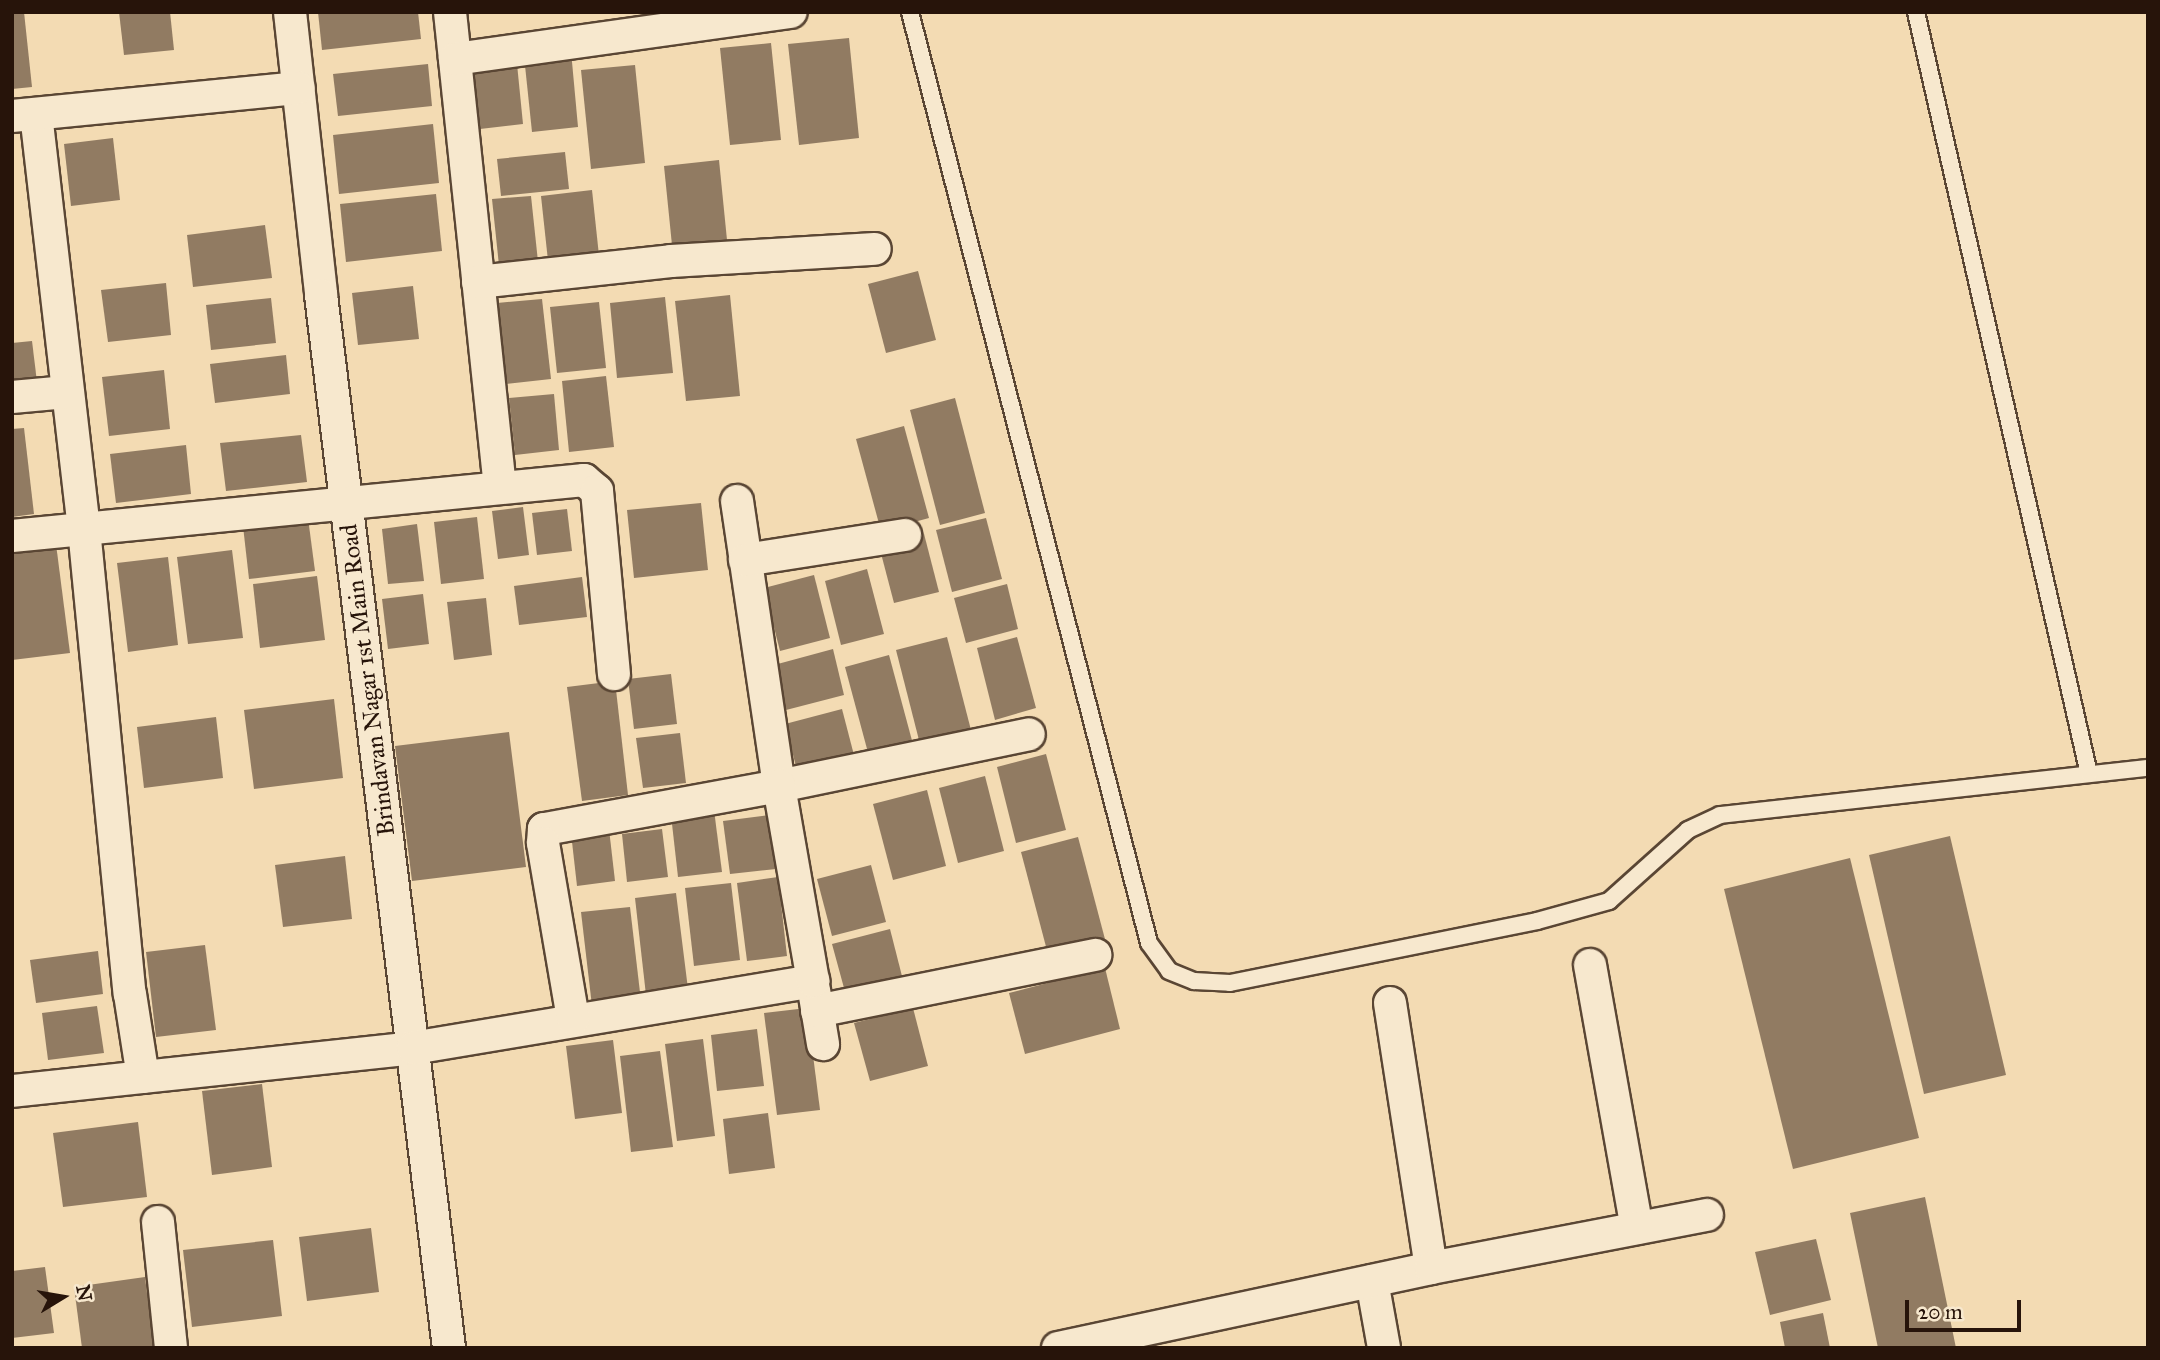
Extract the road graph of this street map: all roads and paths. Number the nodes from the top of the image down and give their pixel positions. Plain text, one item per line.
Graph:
1 (290, 12) edge
2 (450, 12) edge
3 (791, 12) edge
4 (910, 12) edge
5 (1916, 12) edge
6 (455, 59) junction
7 (299, 88) junction
8 (24, 115) edge
9 (875, 249) dead end
10 (478, 282) junction
11 (67, 392) junction
12 (12, 397) edge
13 (500, 486) junction
14 (737, 500) dead end
15 (346, 502) junction
16 (84, 529) junction
17 (905, 535) dead end
18 (12, 536) edge
19 (745, 560) junction
20 (614, 674) dead end
21 (1029, 734) dead end
22 (2148, 768) edge
23 (2089, 774) junction
24 (779, 786) junction
25 (1096, 955) dead end
26 (1590, 965) dead end
27 (815, 996) junction
28 (1390, 1003) dead end
29 (572, 1019) junction
30 (823, 1044) dead end
31 (413, 1048) junction
32 (142, 1077) junction
33 (12, 1091) edge
34 (1707, 1215) dead end
35 (158, 1222) dead end
36 (1637, 1228) junction
37 (1431, 1268) junction
38 (1372, 1281) junction
39 (1154, 1339) edge
40 (171, 1348) edge
41 (449, 1348) edge
42 (1058, 1348) edge
43 (1384, 1348) edge

1 - 7 street, Brindavan Nagar 1st Main Road
2 - 6 street
3 - 6 street
4 - 23 lane
5 - 23 lane
6 - 10 street
7 - 8 street
7 - 15 street, Brindavan Nagar 1st Main Road
8 - 11 street
9 - 10 street
10 - 13 street
11 - 12 street
11 - 16 street
13 - 15 street
13 - 20 street
14 - 19 street
15 - 16 street
15 - 31 street, Brindavan Nagar 1st Main Road
16 - 18 street
16 - 32 street
17 - 19 street
19 - 24 street
21 - 24 street
22 - 23 lane
24 - 27 street
24 - 29 street
25 - 27 street
26 - 36 street
27 - 29 street
27 - 30 street
28 - 37 street
29 - 31 street
31 - 32 street
31 - 41 street, Brindavan Nagar 1st Main Road
32 - 33 street
34 - 36 street
35 - 40 street
36 - 37 street
37 - 38 street
38 - 39 street
38 - 43 street
39 - 42 street

